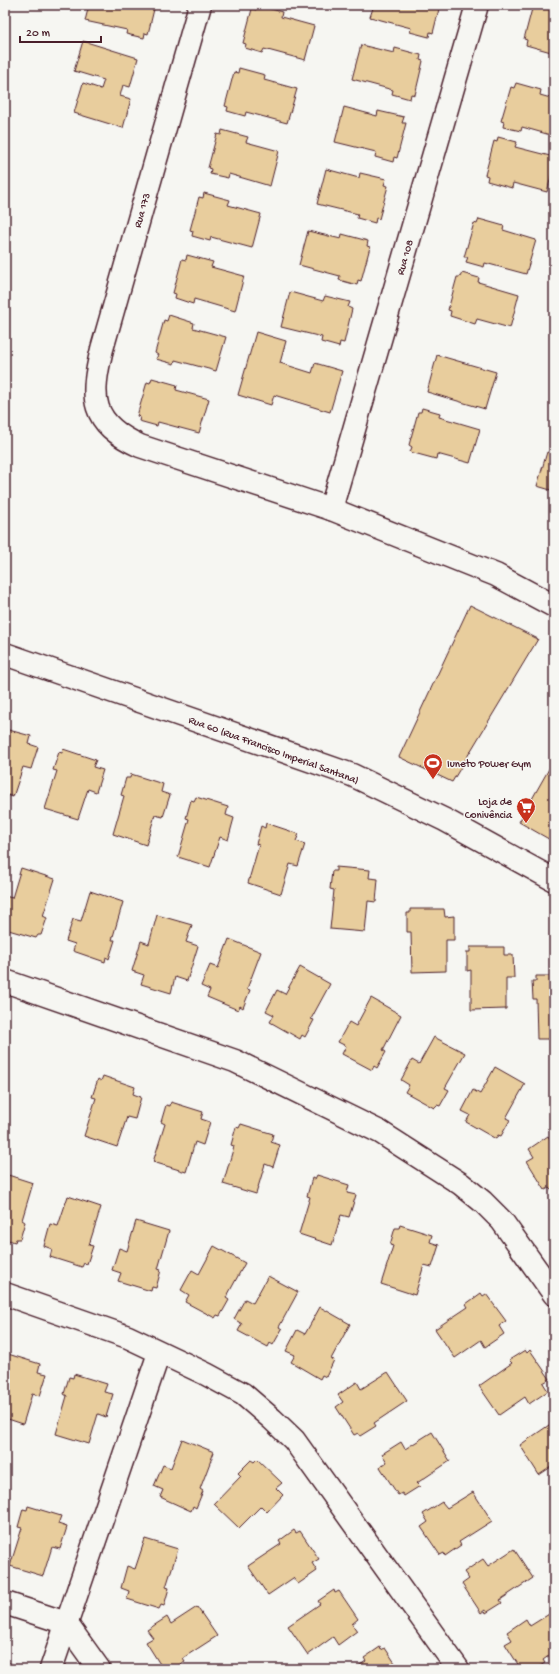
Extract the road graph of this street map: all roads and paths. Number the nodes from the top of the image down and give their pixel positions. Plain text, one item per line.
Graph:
1 (200, 5) edge
2 (477, 5) edge
3 (331, 509) junction
4 (554, 606) edge
5 (5, 654) edge
6 (554, 880) edge
7 (5, 981) edge
8 (5, 1294) edge
9 (554, 1294) edge
10 (159, 1353) junction
11 (5, 1603) edge
12 (66, 1623) junction
13 (51, 1669) edge
14 (99, 1669) edge
15 (458, 1669) edge

1 - 3 street, Rua 173
2 - 3 street, Rua 108
3 - 4 street
5 - 6 street, Rua 60 (Rua Francisco Imperial Santana)
7 - 9 street
8 - 10 street
10 - 12 street
10 - 15 street
11 - 12 street
12 - 13 street
12 - 14 street

